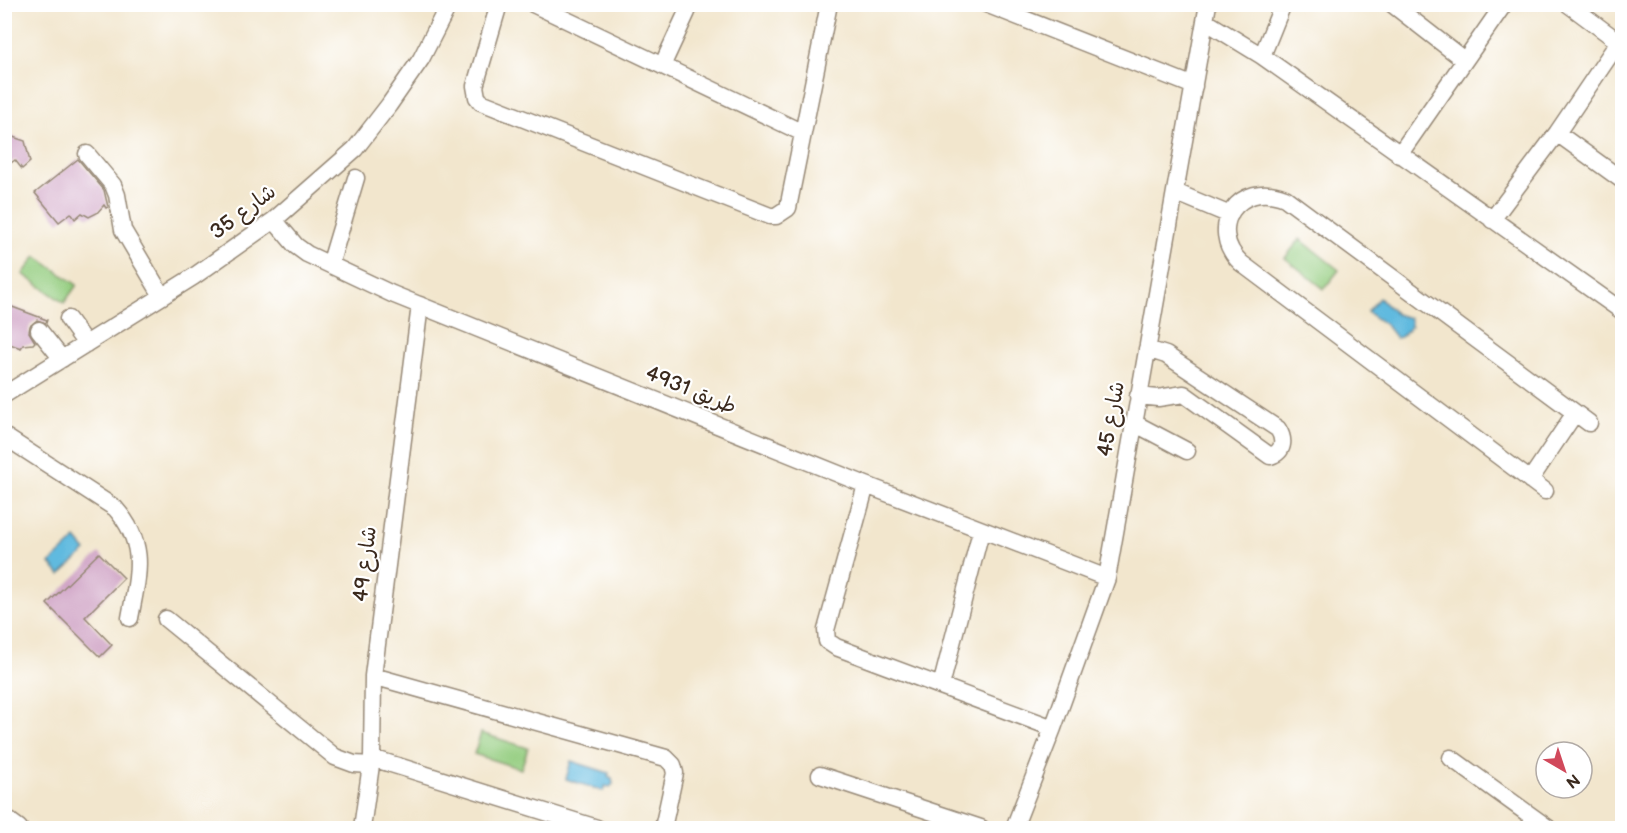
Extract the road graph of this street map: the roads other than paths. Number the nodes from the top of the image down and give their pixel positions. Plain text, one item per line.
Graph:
1 (449, 4) edge
2 (499, 4) edge
3 (533, 4) edge
4 (687, 4) edge
5 (829, 4) edge
6 (986, 4) edge
7 (1283, 4) edge
8 (1392, 4) edge
9 (1504, 4) edge
10 (1568, 4) edge
11 (1207, 13) edge
12 (1621, 40) edge
13 (1262, 56) junction
14 (1464, 60) junction
15 (662, 66) junction
16 (1194, 86) junction
17 (803, 133) junction
18 (1557, 133) junction
19 (87, 154) dead end
20 (1399, 155) junction
21 (356, 178) dead end
22 (1623, 180) edge
23 (1175, 192) junction
24 (1230, 215) junction
25 (274, 220) junction
26 (1492, 220) junction
27 (330, 265) junction
28 (162, 296) junction
29 (420, 305) junction
30 (1623, 311) edge
31 (68, 319) dead end
32 (39, 330) dead end
33 (86, 344) junction
34 (1147, 349) junction
35 (62, 359) junction
36 (1190, 370) junction
37 (1184, 394) junction
38 (4, 395) edge
39 (1138, 396) junction
40 (1134, 423) junction
41 (4, 436) edge
42 (1186, 451) dead end
43 (1530, 480) junction
44 (866, 485) junction
45 (1545, 490) dead end
46 (981, 531) junction
47 (1107, 578) junction
48 (130, 618) dead end
49 (166, 619) dead end
50 (374, 676) junction
51 (941, 686) junction
52 (1053, 728) junction
53 (1451, 758) dead end
54 (371, 762) junction
55 (820, 775) dead end
56 (4, 817) edge
57 (19, 828) edge
58 (362, 828) edge
59 (597, 828) edge
60 (663, 828) edge
61 (981, 828) edge
62 (1014, 828) edge
63 (1548, 828) edge

1 - 25 street, شارع 35
2 - 17 street
3 - 15 street
4 - 15 street
5 - 17 street
6 - 16 street
7 - 13 street
8 - 14 street
9 - 14 street
10 - 12 street
11 - 13 street
11 - 16 street, شارع 45
12 - 18 street
13 - 20 street
14 - 20 street
15 - 17 street
16 - 23 street, شارع 45
18 - 22 street
18 - 26 street
19 - 28 street
20 - 26 street
21 - 27 street
23 - 24 street
23 - 34 street, شارع 45
24 - 43 street
24 - 43 street
25 - 27 street, طريق 4931
25 - 28 street, شارع 35
26 - 30 street
27 - 29 street, طريق 4931
28 - 33 street, شارع 35
29 - 44 street, طريق 4931
29 - 50 street, شارع 49
31 - 33 street
32 - 35 street
33 - 35 street, شارع 35
34 - 36 street
34 - 39 street, شارع 45
35 - 38 street, شارع 35
36 - 37 street
36 - 37 street
37 - 39 street
39 - 40 street, شارع 45
40 - 42 street
40 - 47 street, شارع 45
41 - 48 street
43 - 45 street
44 - 46 street, طريق 4931
44 - 51 street
46 - 47 street, طريق 4931
46 - 51 street
47 - 52 street, شارع 45
49 - 54 street
50 - 54 street, شارع 49
50 - 60 street
51 - 52 street
52 - 62 street, شارع 45
53 - 63 street
54 - 58 street, شارع 49
54 - 59 street
55 - 61 street
56 - 57 street

